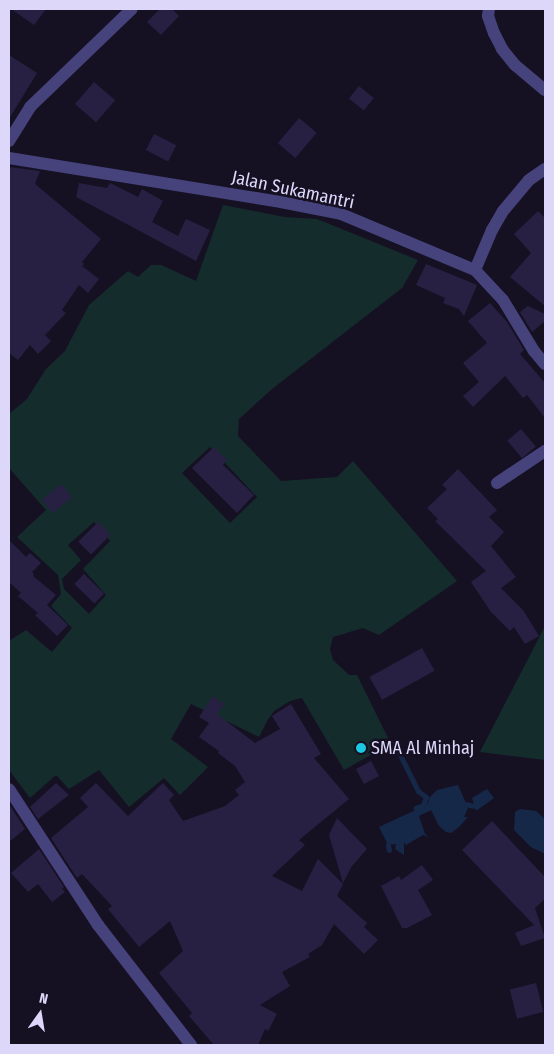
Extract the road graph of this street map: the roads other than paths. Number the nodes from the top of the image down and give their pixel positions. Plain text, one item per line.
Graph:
1 (132, 9) edge
2 (489, 9) edge
3 (545, 90) edge
4 (9, 141) edge
5 (9, 158) edge
6 (545, 169) edge
7 (476, 270) junction
8 (545, 364) edge
9 (545, 451) edge
10 (497, 483) dead end
11 (9, 788) edge
12 (191, 1045) edge

1 - 4 street
2 - 3 street
5 - 7 street, Jalan Sukamantri
6 - 7 street
7 - 8 street, Jalan Sukamantri
9 - 10 street
11 - 12 street

